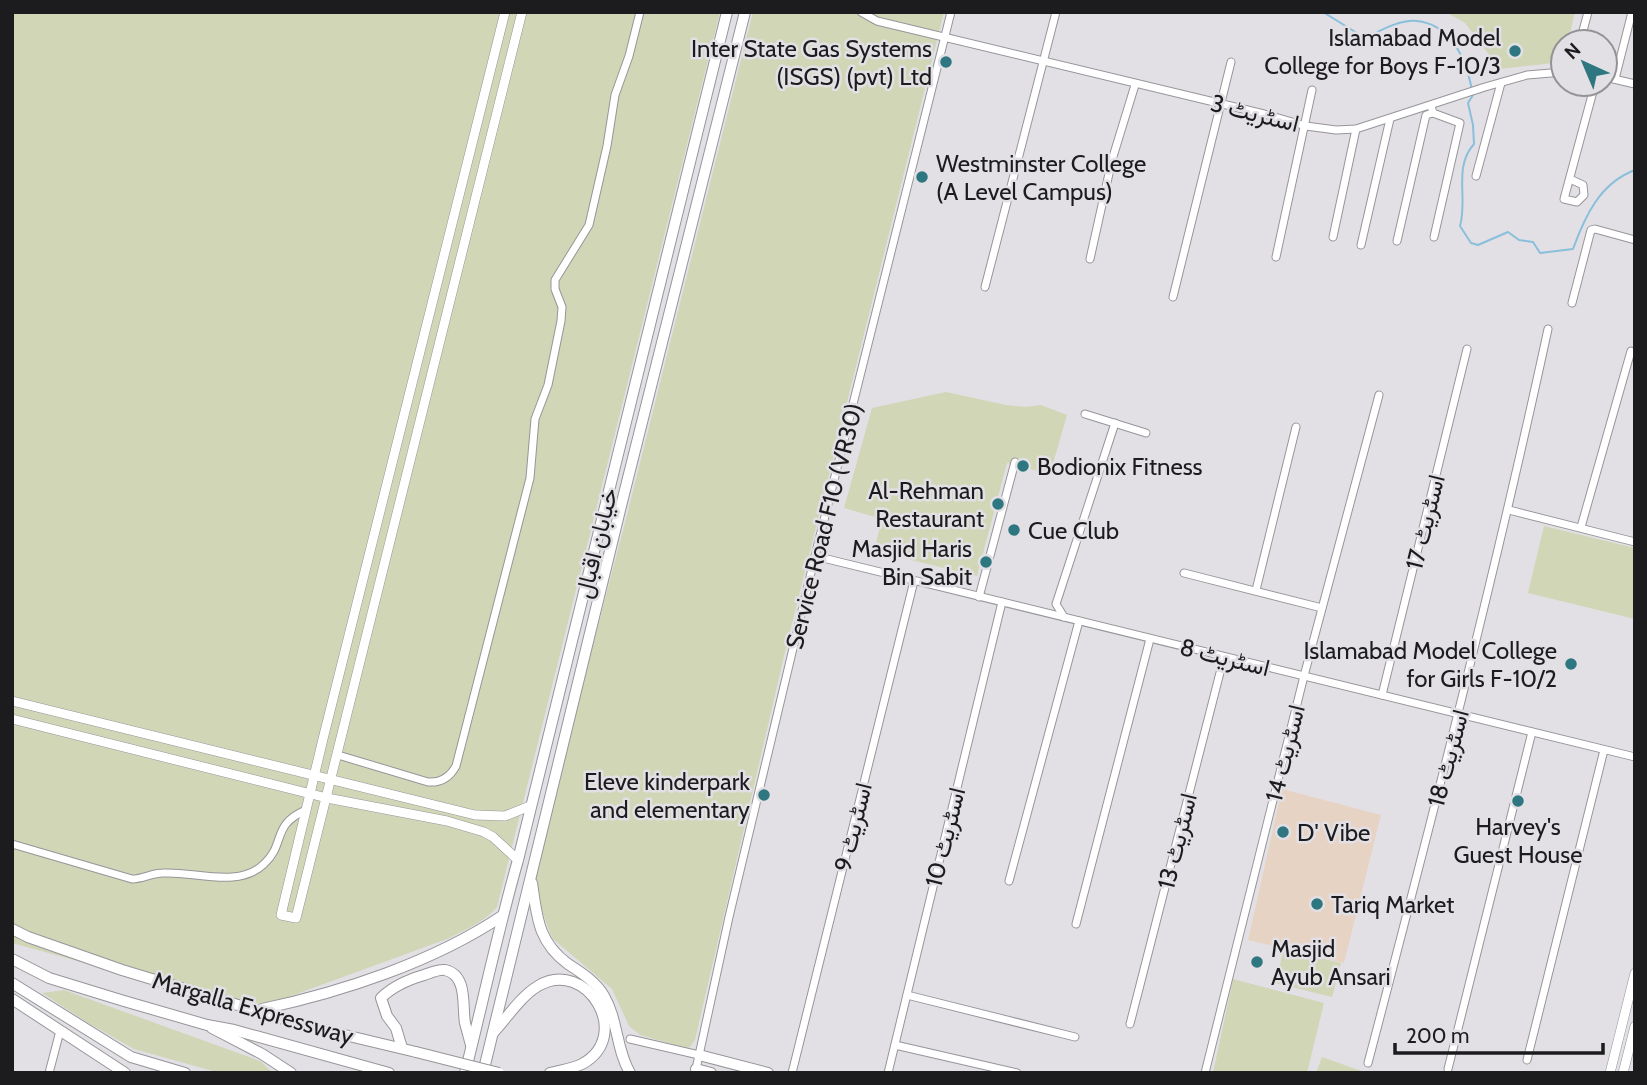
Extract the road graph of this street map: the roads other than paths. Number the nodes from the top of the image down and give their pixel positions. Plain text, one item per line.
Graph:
1 (505, 12) edge
2 (522, 12) edge
3 (640, 12) edge
4 (727, 12) edge
5 (745, 12) edge
6 (861, 12) edge
7 (951, 12) edge
8 (1056, 12) edge
9 (1632, 12) edge
10 (946, 37) junction
11 (1043, 60) junction
12 (1231, 62) dead end
13 (1619, 63) edge
14 (1549, 73) edge
15 (1501, 83) junction
16 (1135, 85) junction
17 (1312, 90) dead end
18 (1591, 98) edge
19 (1220, 104) junction
20 (1432, 110) junction
21 (1390, 119) junction
22 (1306, 126) junction
23 (1356, 129) junction
24 (1476, 176) dead end
25 (1570, 179) dead end
26 (1333, 237) dead end
27 (1434, 237) dead end
28 (1635, 240) edge
29 (1397, 241) dead end
30 (1361, 245) dead end
31 (1276, 257) dead end
32 (1090, 259) dead end
33 (985, 287) dead end
34 (1173, 297) dead end
35 (1572, 303) dead end
36 (1548, 329) dead end
37 (1467, 349) dead end
38 (1631, 351) dead end
39 (1379, 395) dead end
40 (1085, 414) dead end
41 (1115, 423) junction
42 (1296, 426) dead end
43 (1146, 433) dead end
44 (1015, 463) dead end
45 (1509, 510) junction
46 (1581, 527) junction
47 (1635, 542) edge
48 (815, 556) junction
49 (1184, 573) dead end
50 (914, 581) junction
51 (1256, 590) junction
52 (979, 597) junction
53 (1002, 602) junction
54 (1322, 608) junction
55 (1064, 617) junction
56 (1079, 621) junction
57 (1150, 639) junction
58 (1224, 657) junction
59 (1304, 676) junction
60 (1382, 695) junction
61 (12, 702) edge
62 (1459, 714) junction
63 (12, 719) edge
64 (1532, 732) junction
65 (1604, 750) junction
66 (338, 755) junction
67 (1635, 757) edge
68 (314, 774) junction
69 (332, 779) junction
70 (310, 793) junction
71 (327, 798) junction
72 (530, 806) junction
73 (306, 810) junction
74 (12, 844) edge
75 (518, 860) junction
76 (531, 880) junction
77 (1009, 881) dead end
78 (502, 916) junction
79 (1076, 924) dead end
80 (12, 929) edge
81 (12, 959) edge
82 (1635, 973) edge
83 (12, 983) edge
84 (907, 995) junction
85 (12, 999) edge
86 (259, 1010) junction
87 (1130, 1024) dead end
88 (207, 1025) junction
89 (60, 1031) junction
90 (1634, 1031) edge
91 (1620, 1032) junction
92 (492, 1035) junction
93 (1075, 1037) dead end
94 (630, 1039) dead end
95 (895, 1045) junction
96 (471, 1047) junction
97 (402, 1048) junction
98 (699, 1055) junction
99 (1527, 1060) dead end
100 (1368, 1062) dead end
101 (696, 1069) joint
102 (1448, 1069) dead end
103 (384, 1072) edge
104 (50, 1073) edge
105 (125, 1073) edge
106 (185, 1073) edge
107 (291, 1073) edge
108 (389, 1073) edge
109 (465, 1073) edge
110 (483, 1073) edge
111 (499, 1073) edge
112 (550, 1073) edge
113 (630, 1073) edge
114 (711, 1073) edge
115 (768, 1073) edge
116 (792, 1073) edge
117 (888, 1073) edge
118 (1017, 1073) edge
119 (1205, 1073) edge
120 (1610, 1073) edge
121 (1623, 1073) edge

1 - 68 street
2 - 66 street
3 - 66 street
4 - 72 main road, خیابان اقبال
5 - 76 main road, خیابان اقبال
6 - 10 street, اسٹریٹ 3
7 - 10 street, Service Road F10 (VR30)
8 - 11 street
9 - 13 street
10 - 11 street, اسٹریٹ 3
10 - 48 street, Service Road F10 (VR30)
11 - 16 street, اسٹریٹ 3
11 - 33 street
12 - 19 street
14 - 15 street, اسٹریٹ 3
15 - 20 street, اسٹریٹ 3
15 - 24 street
16 - 19 street, اسٹریٹ 3
16 - 32 street
17 - 22 street
18 - 25 street
19 - 22 street, اسٹریٹ 3
19 - 34 street
20 - 21 street, اسٹریٹ 3
20 - 27 street
20 - 29 street
21 - 23 street, اسٹریٹ 3
21 - 30 street
22 - 23 street, اسٹریٹ 3
22 - 31 street
23 - 26 street
28 - 35 street
36 - 45 street, اسٹریٹ 18
37 - 60 street, اسٹریٹ 17
38 - 46 street
39 - 54 street, اسٹریٹ 14
40 - 41 street
41 - 43 street
41 - 55 street
42 - 51 street
44 - 52 street
45 - 46 street
45 - 62 street, اسٹریٹ 18
46 - 47 street
48 - 50 street, اسٹریٹ 8
48 - 98 street, Service Road F10 (VR30)
49 - 51 street
50 - 52 street, اسٹریٹ 8
50 - 116 street, اسٹریٹ 9
51 - 54 street
52 - 53 street, اسٹریٹ 8
53 - 55 street, اسٹریٹ 8
53 - 84 street, اسٹریٹ 10
54 - 59 street, اسٹریٹ 14
55 - 56 street, اسٹریٹ 8
56 - 57 street, اسٹریٹ 8
56 - 77 street
57 - 58 street, اسٹریٹ 8
57 - 79 street
58 - 59 street, اسٹریٹ 8
58 - 87 street, اسٹریٹ 13
59 - 60 street, اسٹریٹ 8
59 - 119 street, اسٹریٹ 14
60 - 62 street, اسٹریٹ 8
61 - 68 street
62 - 64 street, اسٹریٹ 8
62 - 100 street, اسٹریٹ 18
63 - 70 street
64 - 65 street, اسٹریٹ 8
64 - 102 street
65 - 67 street, اسٹریٹ 8
65 - 99 street
66 - 69 street
68 - 69 street
68 - 70 street
69 - 71 street
69 - 72 street
70 - 71 street
70 - 73 street
71 - 73 street
71 - 75 street
72 - 75 main road, خیابان اقبال
73 - 74 street
75 - 78 main road, خیابان اقبال
76 - 92 main road, خیابان اقبال
76 - 113 main road
78 - 86 main road
78 - 96 main road, خیابان اقبال
80 - 86 main road, Margalla Expressway
81 - 88 main road, Margalla Expressway
82 - 91 street
83 - 106 main road
84 - 93 street
84 - 95 street, اسٹریٹ 10
85 - 89 main road
86 - 97 main road, Margalla Expressway
88 - 103 main road, Margalla Expressway
88 - 107 main road
89 - 104 street
89 - 105 main road
90 - 91 street
90 - 121 street
91 - 120 street
92 - 110 main road, خیابان اقبال
92 - 112 main road
94 - 98 street
95 - 117 street, اسٹریٹ 10
95 - 118 street
96 - 97 main road
96 - 109 main road, خیابان اقبال
97 - 111 main road, Margalla Expressway, bridge
98 - 101 street, Service Road F10 (VR30)
98 - 115 main road
101 - 114 main road
103 - 108 main road, Margalla Expressway

